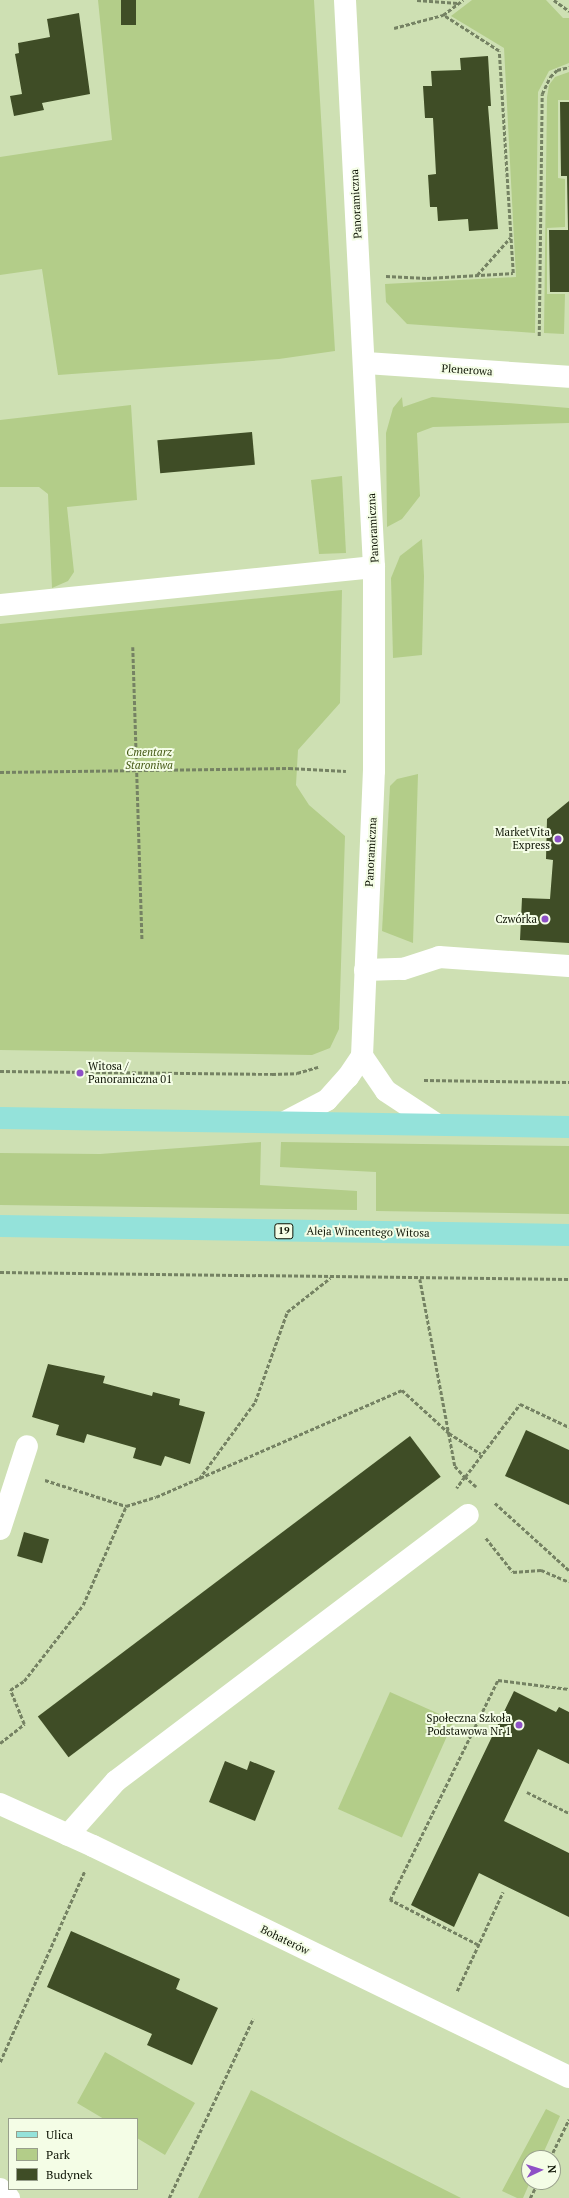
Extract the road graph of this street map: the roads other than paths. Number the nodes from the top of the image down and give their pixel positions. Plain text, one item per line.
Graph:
1 (344, 0) edge
2 (366, 363) junction
3 (569, 377) edge
4 (374, 567) junction
5 (0, 605) edge
6 (569, 966) edge
7 (365, 970) junction
8 (362, 1056) junction
9 (0, 1118) edge
10 (285, 1122) junction
11 (436, 1124) junction
12 (569, 1127) edge
13 (0, 1226) edge
14 (569, 1235) edge
15 (27, 1446) dead end
16 (468, 1515) road end
17 (0, 1529) edge
18 (0, 1804) edge
19 (68, 1835) junction
20 (569, 2077) edge
21 (0, 2188) edge
22 (9, 2198) edge

1 - 2 street, Panoramiczna
2 - 3 street, Plenerowa
2 - 4 street, Panoramiczna
4 - 5 street
4 - 7 street, Panoramiczna
6 - 7 street
7 - 8 street, Panoramiczna
8 - 10 street
8 - 11 street
9 - 10 main road
10 - 11 main road
11 - 12 main road
13 - 14 main road, Aleja Wincentego Witosa / 19
15 - 17 street
16 - 19 street
18 - 19 street, Bohaterów
19 - 20 street, Bohaterów
21 - 22 street

